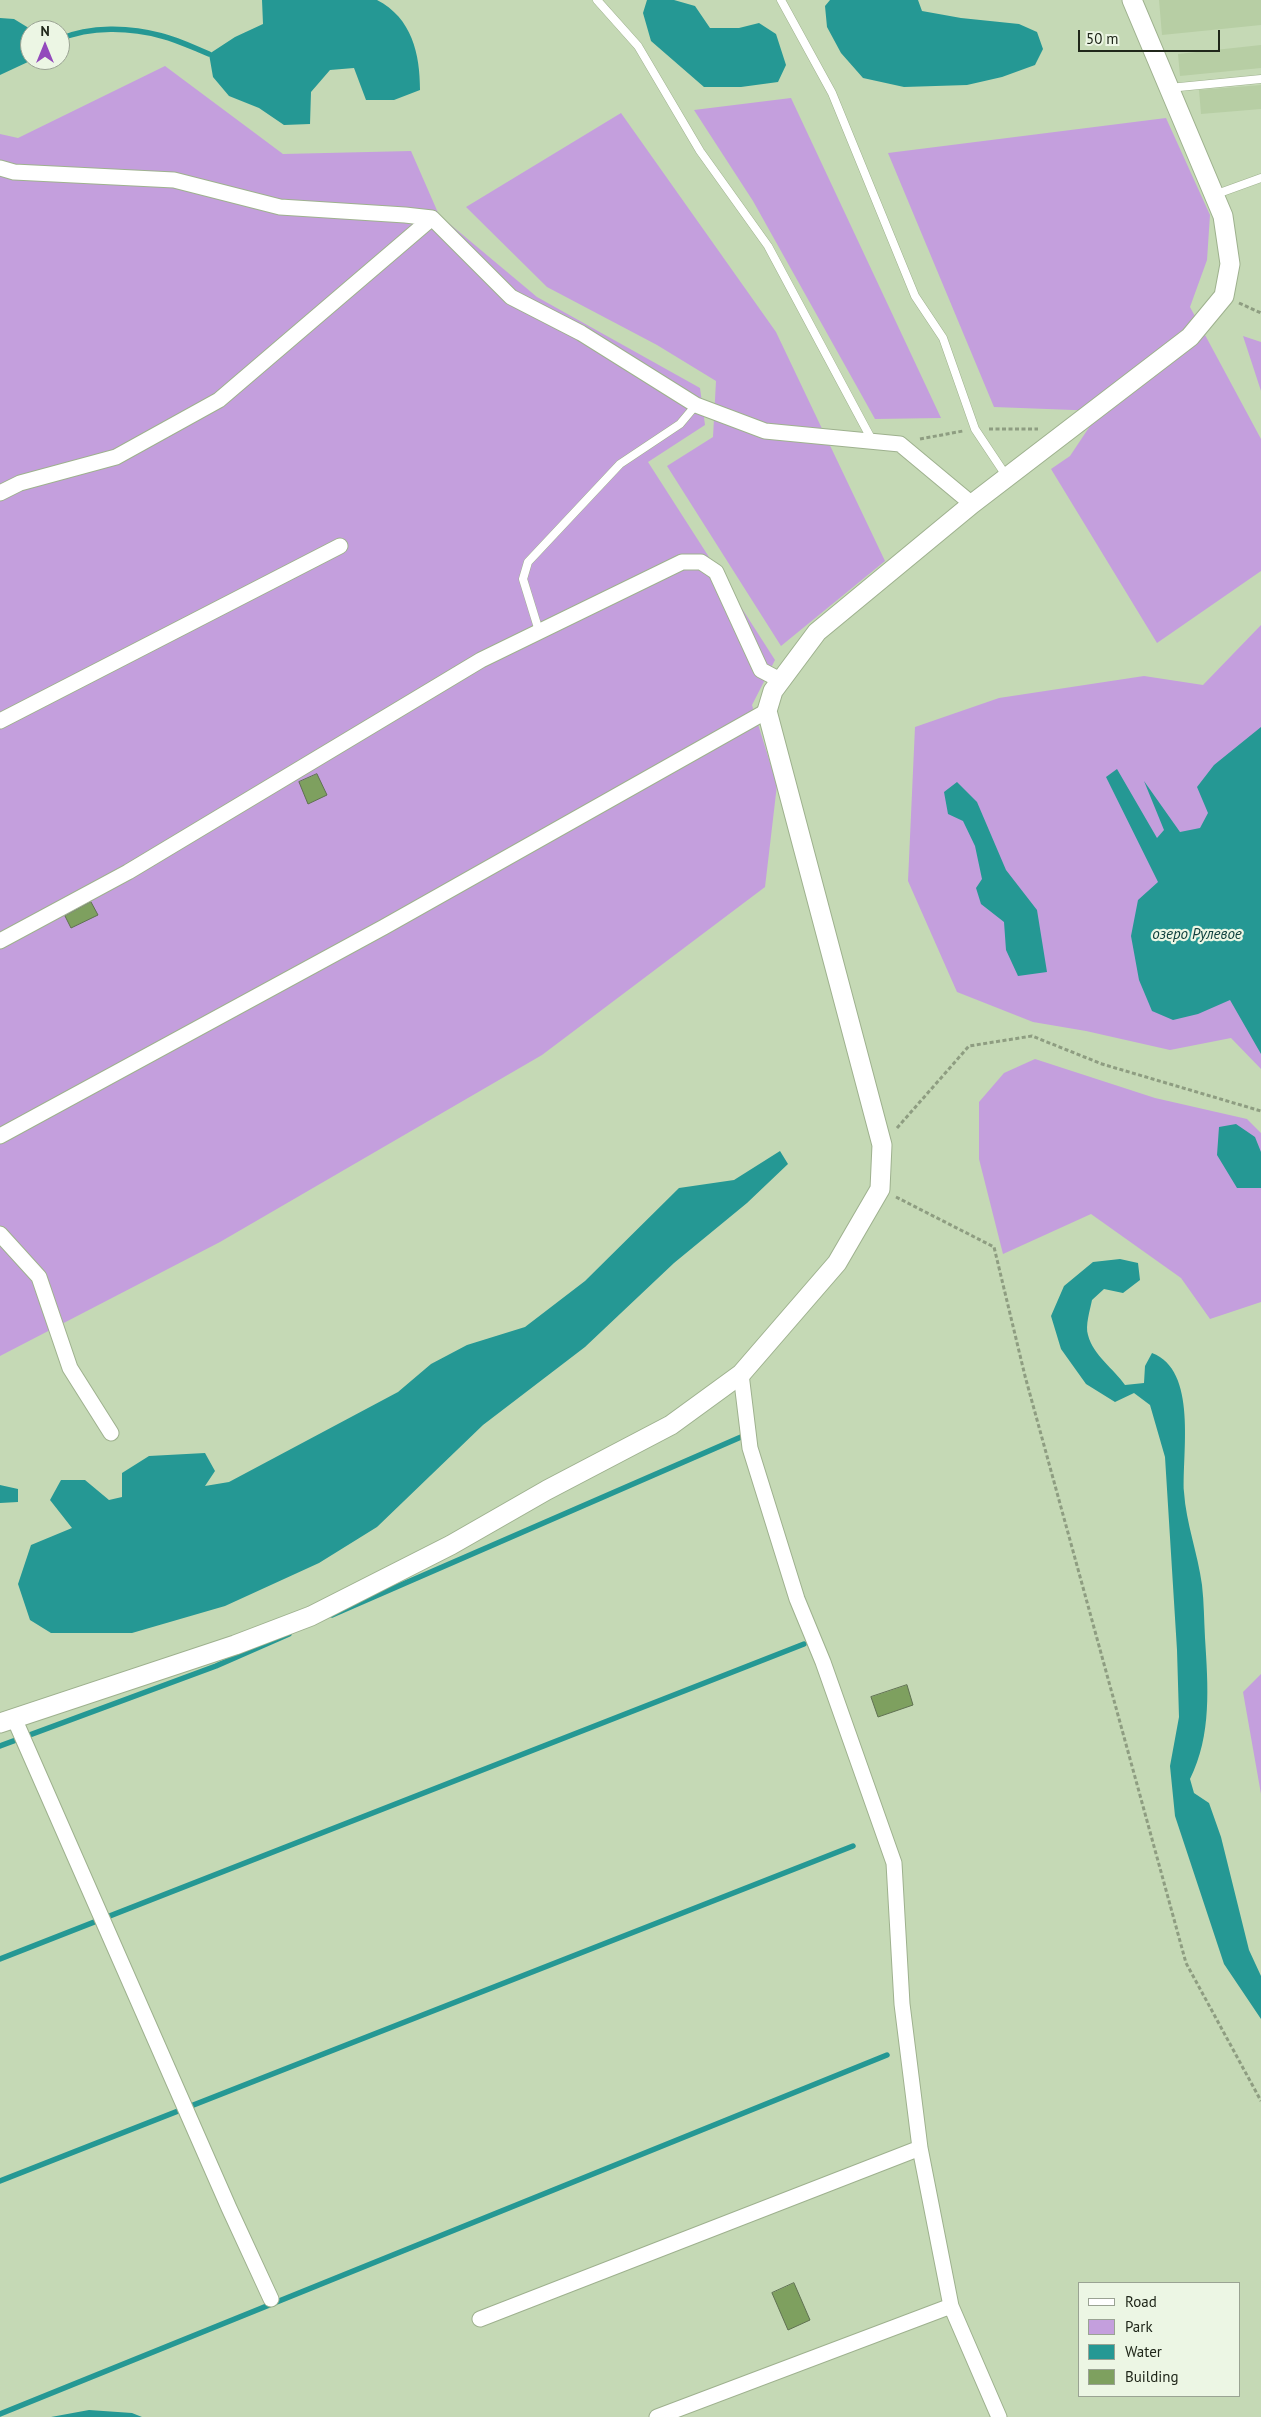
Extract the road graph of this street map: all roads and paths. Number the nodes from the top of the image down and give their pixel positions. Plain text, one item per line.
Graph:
1 (597, 0) edge
2 (781, 0) edge
3 (1132, 0) edge
4 (1261, 79) edge
5 (1169, 88) junction
6 (4, 173) edge
7 (1261, 178) edge
8 (1214, 195) junction
9 (432, 218) junction
10 (1224, 296) junction
11 (1261, 313) edge
12 (696, 405) junction
13 (873, 442) junction
14 (1007, 477) junction
15 (0, 493) edge
16 (972, 504) junction
17 (340, 546) dead end
18 (539, 631) junction
19 (780, 680) junction
20 (767, 711) junction
21 (0, 722) edge
22 (0, 941) edge
23 (1261, 1111) edge
24 (0, 1136) edge
25 (882, 1145) junction
26 (880, 1189) junction
27 (0, 1234) edge
28 (741, 1374) junction
29 (111, 1433) dead end
30 (7, 1721) edge
31 (1261, 2101) edge
32 (920, 2148) junction
33 (271, 2299) dead end
34 (951, 2306) junction
35 (480, 2319) dead end
36 (657, 2417) edge
37 (999, 2417) edge

1 - 13 lane
2 - 14 lane
3 - 5 street
4 - 5 lane
5 - 8 street
6 - 9 street
7 - 8 lane
8 - 10 street
9 - 12 street
9 - 15 street
10 - 11 path
10 - 14 street
12 - 13 street
12 - 18 lane
13 - 16 street
14 - 16 street
16 - 19 street
17 - 21 street
18 - 19 street
18 - 22 street
19 - 20 street
20 - 24 street
20 - 25 street
23 - 25 path
25 - 26 street
26 - 28 street
26 - 31 path
27 - 29 street
28 - 30 street
28 - 32 street
30 - 33 street
32 - 34 street
32 - 35 street
34 - 36 street
34 - 37 street

